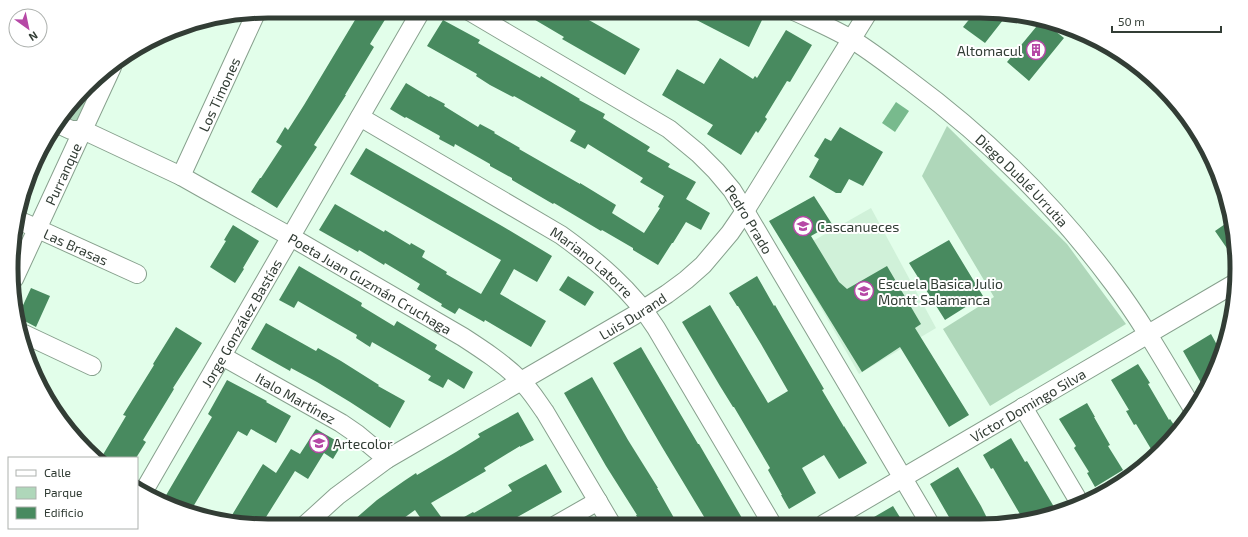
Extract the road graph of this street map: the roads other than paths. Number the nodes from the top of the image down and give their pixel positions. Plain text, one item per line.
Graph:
1 (417, 18) edge
2 (481, 18) edge
3 (808, 18) edge
4 (865, 18) edge
5 (253, 19) edge
6 (852, 40) junction
7 (108, 76) edge
8 (360, 117) junction
9 (62, 126) edge
10 (83, 130) junction
11 (181, 176) junction
12 (745, 211) junction
13 (23, 222) edge
14 (37, 229) junction
15 (291, 237) junction
16 (18, 270) edge
17 (137, 274) dead end
18 (1229, 287) edge
19 (644, 309) junction
20 (1148, 334) junction
21 (28, 336) edge
22 (222, 356) junction
23 (92, 366) dead end
24 (520, 380) junction
25 (1190, 404) edge
26 (1024, 407) junction
27 (387, 459) junction
28 (903, 478) junction
29 (146, 487) edge
30 (1077, 499) edge
31 (598, 501) junction
32 (312, 519) edge
33 (566, 519) edge
34 (608, 519) edge
35 (769, 519) edge
36 (833, 519) edge
37 (927, 519) edge

1 - 8 street, Jorge González Bastías
2 - 12 street, Pedro Prado
3 - 6 street, Diego Dublé Urrutia
4 - 6 street, Luis Durand
5 - 11 street, Los Timones
6 - 12 street, Luis Durand
6 - 20 street, Diego Dublé Urrutia
7 - 10 street, Purranque
8 - 15 street, Jorge González Bastías
8 - 19 street, Mariano Latorre
9 - 10 street, Poeta Juan Guzmán Cruchaga
10 - 11 street, Poeta Juan Guzmán Cruchaga
10 - 14 street, Purranque
11 - 15 street, Poeta Juan Guzmán Cruchaga
12 - 19 street, Luis Durand
12 - 28 street, Pedro Prado
13 - 14 street, Las Brasas
14 - 16 street, Purranque
14 - 17 street, Las Brasas
15 - 22 street, Jorge González Bastías
15 - 24 street, Poeta Juan Guzmán Cruchaga
18 - 20 street, Víctor Domingo Silva
19 - 24 street, Luis Durand
19 - 35 street, Mariano Latorre
20 - 25 street, Diego Dublé Urrutia
20 - 26 street, Víctor Domingo Silva
21 - 23 street
22 - 27 street, Italo Martínez
22 - 29 street, Jorge González Bastías
24 - 27 street, Luis Durand
24 - 31 street, Poeta Juan Guzmán Cruchaga
26 - 28 street, Víctor Domingo Silva
26 - 30 street
27 - 32 street, Luis Durand
28 - 36 street, Víctor Domingo Silva
28 - 37 street, Pedro Prado
31 - 33 street
31 - 34 street, Poeta Juan Guzmán Cruchaga

